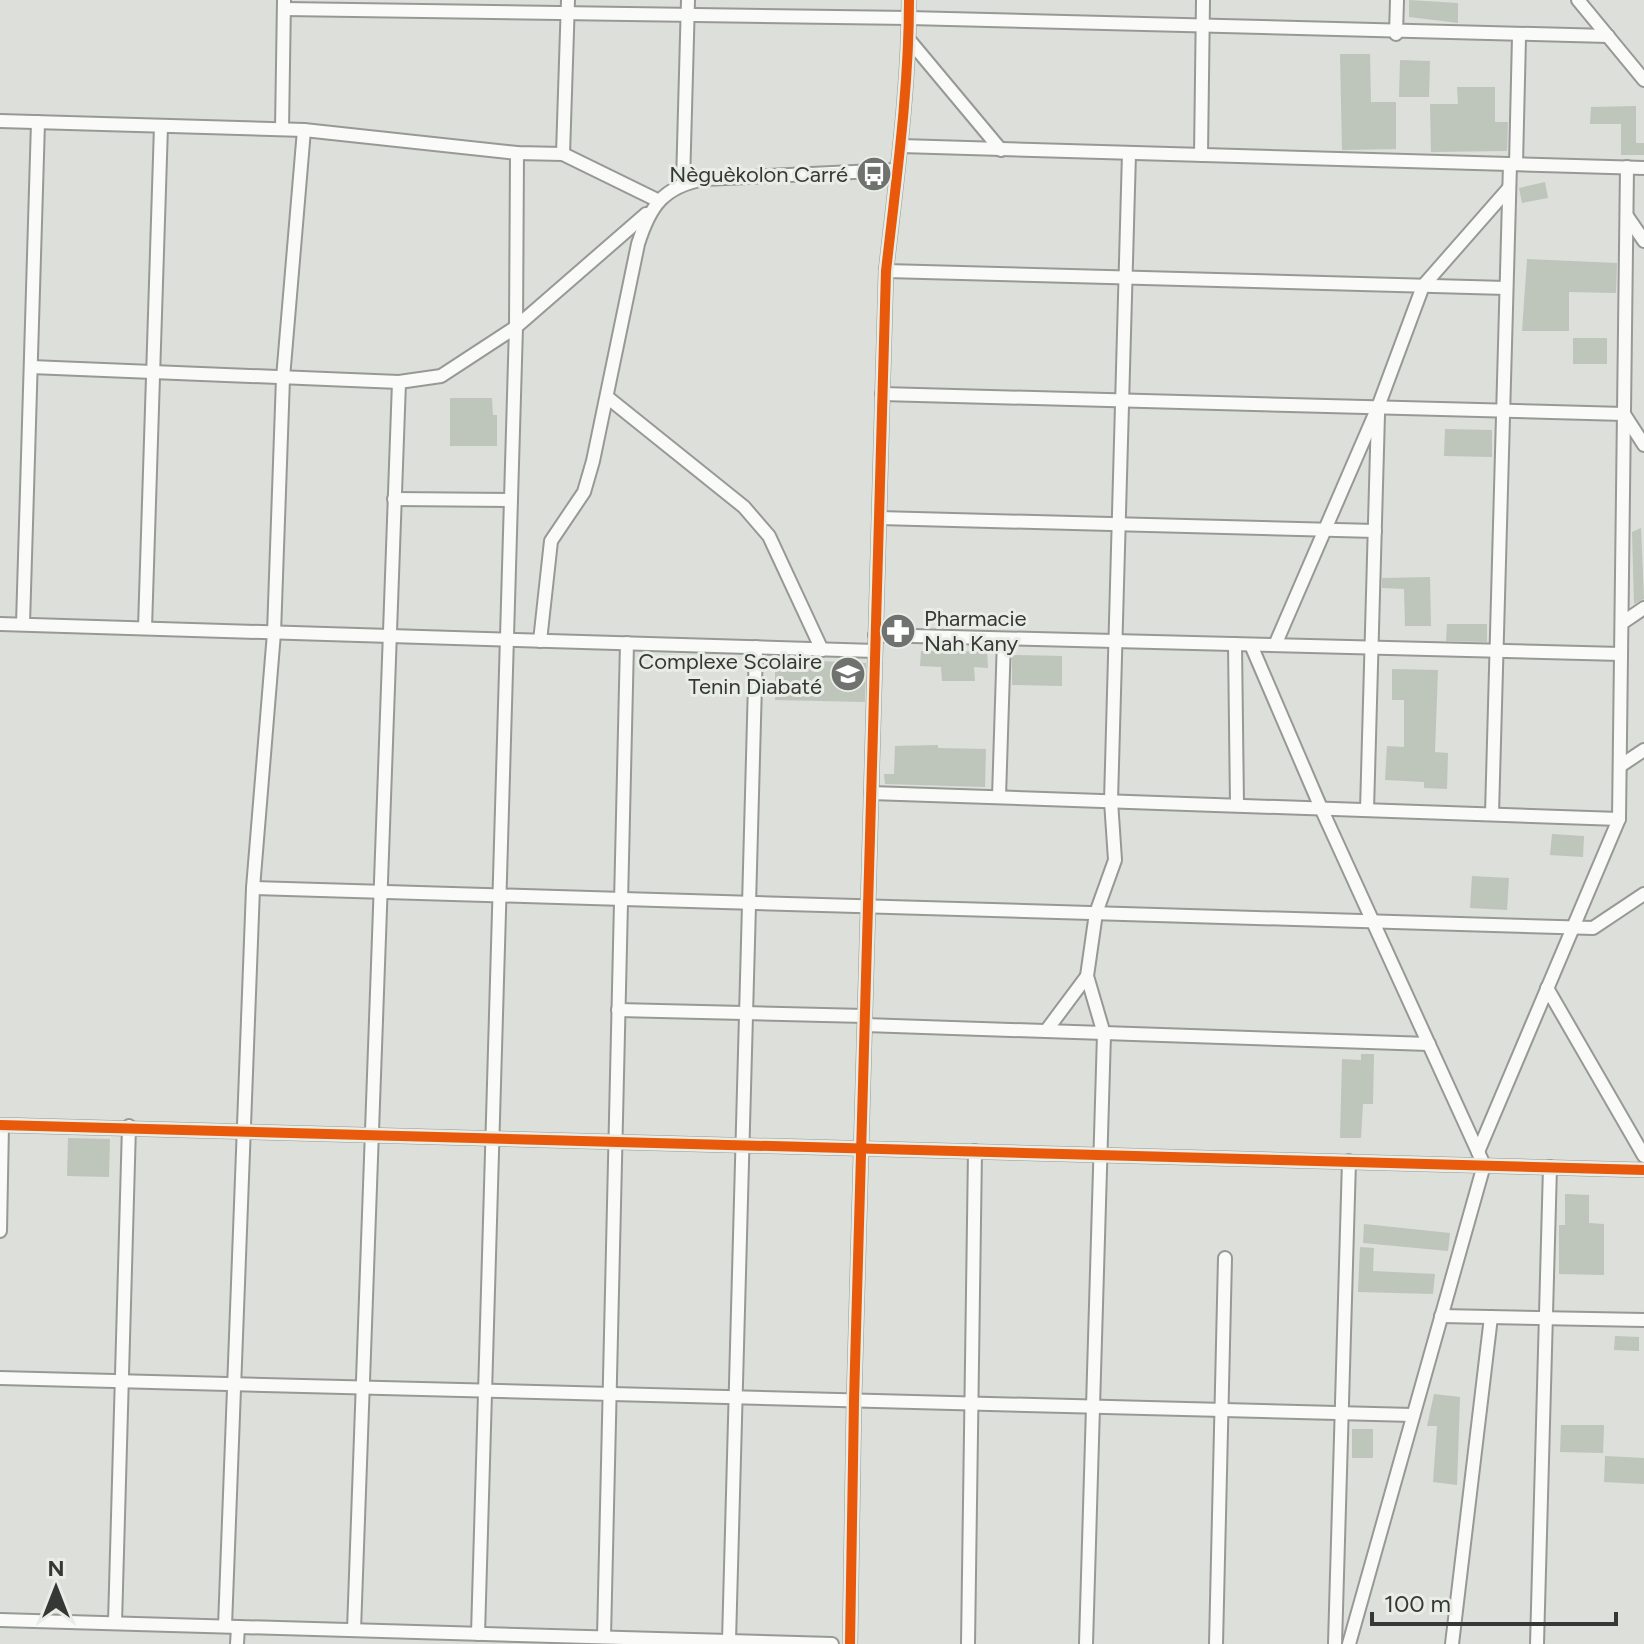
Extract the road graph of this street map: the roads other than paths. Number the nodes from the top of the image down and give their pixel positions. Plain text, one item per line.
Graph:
1 (568, 0) edge
2 (688, 0) edge
3 (909, 0) edge
4 (1203, 0) edge
5 (1397, 0) edge
6 (1578, 0) edge
7 (284, 4) edge
8 (568, 14) junction
9 (687, 17) junction
10 (909, 18) junction
11 (1203, 28) junction
12 (1396, 34) junction
13 (1608, 36) junction
14 (1519, 37) junction
15 (910, 41) junction
16 (1644, 80) edge
17 (0, 121) edge
18 (38, 122) junction
19 (161, 126) junction
20 (282, 129) junction
21 (304, 130) junction
22 (901, 146) junction
23 (1001, 150) junction
24 (517, 153) junction
25 (1129, 153) junction
26 (563, 154) junction
27 (1201, 155) junction
28 (1513, 164) junction
29 (1627, 167) junction
30 (1644, 168) edge
31 (897, 170) junction
32 (683, 183) junction
33 (1509, 188) junction
34 (659, 201) junction
35 (649, 212) junction
36 (1627, 216) junction
37 (1644, 241) edge
38 (886, 271) junction
39 (1126, 277) junction
40 (1423, 286) junction
41 (1506, 288) junction
42 (516, 327) junction
43 (31, 367) junction
44 (154, 373) junction
45 (283, 378) junction
46 (399, 382) junction
47 (882, 394) junction
48 (607, 397) junction
49 (1122, 400) junction
50 (1378, 407) junction
51 (1503, 410) junction
52 (1624, 414) junction
53 (1644, 445) edge
54 (394, 499) junction
55 (511, 500) junction
56 (879, 518) junction
57 (1119, 524) junction
58 (1325, 530) junction
59 (1375, 531) junction
60 (1644, 608) edge
61 (1622, 623) junction
62 (0, 624) edge
63 (23, 624) junction
64 (145, 628) junction
65 (274, 633) junction
66 (875, 635) junction
67 (390, 636) junction
68 (1004, 639) junction
69 (507, 640) junction
70 (540, 641) junction
71 (1115, 641) junction
72 (627, 643) junction
73 (1235, 644) junction
74 (1251, 645) junction
75 (1275, 645) junction
76 (756, 647) junction
77 (1372, 648) junction
78 (822, 650) junction
79 (875, 651) junction
80 (1497, 651) junction
81 (1621, 654) junction
82 (1644, 750) edge
83 (1620, 766) junction
84 (871, 793) junction
85 (999, 797) junction
86 (1111, 801) junction
87 (1237, 805) junction
88 (1321, 808) junction
89 (1367, 810) junction
90 (1492, 814) junction
91 (1619, 819) junction
92 (253, 888) junction
93 (381, 892) junction
94 (500, 895) junction
95 (1643, 896) edge
96 (621, 899) junction
97 (749, 902) junction
98 (868, 906) junction
99 (1096, 913) junction
100 (1373, 921) junction
101 (1573, 927) junction
102 (1087, 976) junction
103 (1547, 988) junction
104 (618, 1010) junction
105 (746, 1013) junction
106 (865, 1020) junction
107 (1046, 1031) junction
108 (1104, 1034) junction
109 (1429, 1044) junction
110 (1, 1125) edge
111 (129, 1126) junction
112 (244, 1129) junction
113 (372, 1133) junction
114 (492, 1136) junction
115 (615, 1140) junction
116 (742, 1144) junction
117 (861, 1147) junction
118 (975, 1151) junction
119 (1478, 1152) junction
120 (1100, 1154) junction
121 (1644, 1156) edge
122 (1349, 1161) junction
123 (1484, 1165) junction
124 (1550, 1167) junction
125 (1644, 1170) edge
126 (0, 1231) edge
127 (1225, 1258) dead end
128 (1441, 1316) junction
129 (1491, 1317) junction
130 (1546, 1318) junction
131 (1644, 1320) edge
132 (0, 1378) edge
133 (122, 1381) junction
134 (234, 1384) junction
135 (363, 1388) junction
136 (485, 1391) junction
137 (609, 1394) junction
138 (735, 1397) junction
139 (854, 1401) junction
140 (972, 1404) junction
141 (1093, 1407) junction
142 (1222, 1410) junction
143 (1342, 1413) junction
144 (1412, 1415) junction
145 (0, 1620) edge
146 (115, 1623) junction
147 (232, 1627) junction
148 (358, 1630) junction
149 (478, 1634) junction
150 (604, 1637) junction
151 (729, 1641) junction
152 (237, 1644) edge
153 (362, 1644) edge
154 (832, 1644) edge
155 (850, 1644) edge
156 (968, 1644) edge
157 (1086, 1644) edge
158 (1216, 1644) edge
159 (1335, 1644) edge
160 (1349, 1644) edge
161 (1452, 1644) edge
162 (1537, 1644) edge

1 - 8 street
2 - 9 street
3 - 10 street
4 - 11 street
5 - 12 street
6 - 13 street
7 - 8 street
7 - 20 street
8 - 9 street
8 - 26 street
9 - 10 street
9 - 32 street
10 - 11 street
10 - 15 street
11 - 12 street
11 - 27 street
12 - 14 street
13 - 14 street
13 - 16 street
14 - 28 street
15 - 22 street
15 - 23 street
17 - 18 street
18 - 19 street
18 - 43 street
19 - 20 street
19 - 44 street
20 - 21 street
21 - 24 street
21 - 45 street
22 - 23 street
22 - 31 street
23 - 25 street
24 - 26 street
24 - 42 street
25 - 27 street
25 - 39 street
26 - 34 street
27 - 28 street
28 - 29 street
28 - 33 street
29 - 30 street
29 - 36 street
31 - 32 street
31 - 38 street
32 - 34 street
33 - 40 street
33 - 41 street
34 - 35 street
35 - 42 street
35 - 48 street
36 - 37 street
36 - 52 street
38 - 39 street
38 - 47 street
39 - 40 street
39 - 49 street
40 - 41 street
40 - 50 street
41 - 51 street
42 - 46 street
42 - 55 street
43 - 44 street
43 - 63 street
44 - 45 street
44 - 64 street
45 - 46 street
45 - 65 street
46 - 54 street
47 - 49 street
47 - 56 street
48 - 70 street
48 - 78 street
49 - 50 street
49 - 57 street
50 - 51 street
50 - 58 street
50 - 59 street
51 - 52 street
51 - 80 street
52 - 53 street
52 - 61 street
54 - 55 street
54 - 67 street
55 - 69 street
56 - 57 street
56 - 66 street
57 - 58 street
57 - 71 street
58 - 59 street
58 - 75 street
59 - 77 street
60 - 61 street
61 - 81 street
62 - 63 street
63 - 64 street
64 - 65 street
65 - 67 street
65 - 92 street
66 - 68 street
66 - 79 street
67 - 69 street
67 - 93 street
68 - 71 street
68 - 85 street
69 - 70 street
69 - 94 street
70 - 72 street
71 - 73 street
71 - 86 street
72 - 76 street
72 - 96 street
73 - 74 street
73 - 87 street
74 - 75 street
74 - 88 street
75 - 77 street
76 - 78 street
76 - 97 street
77 - 80 street
77 - 89 street
78 - 79 street
79 - 84 street
80 - 81 street
80 - 90 street
81 - 83 street
82 - 83 street
83 - 91 street
84 - 85 street
84 - 98 street
85 - 86 street
86 - 87 street
86 - 99 street
87 - 88 street
88 - 89 street
88 - 100 street
89 - 90 street
90 - 91 street
91 - 101 street
92 - 93 street
92 - 112 street
93 - 94 street
93 - 113 street
94 - 96 street
94 - 114 street
95 - 101 street
96 - 97 street
96 - 104 street
97 - 98 street
97 - 105 street
98 - 99 street
98 - 106 street
99 - 100 street
99 - 102 street
100 - 101 street
100 - 109 street
101 - 103 street
102 - 107 street
102 - 108 street
103 - 119 street
103 - 121 street
104 - 105 street
104 - 115 street
105 - 106 street
105 - 116 street
106 - 107 street
106 - 117 street
107 - 108 street
108 - 109 street
108 - 120 street
109 - 119 street
110 - 111 street
110 - 126 street
111 - 112 street
111 - 133 street
112 - 113 street
112 - 134 street
113 - 114 street
113 - 135 street
114 - 115 street
114 - 136 street
115 - 116 street
115 - 137 street
116 - 117 street
116 - 138 street
117 - 118 street
117 - 139 street
118 - 120 street
118 - 140 street
119 - 123 street
120 - 122 street
120 - 141 street
122 - 123 street
122 - 143 street
123 - 124 street
123 - 128 street
124 - 125 street
124 - 130 street
127 - 142 street
128 - 129 street
128 - 144 street
129 - 130 street
129 - 161 street
130 - 131 street
130 - 162 street
132 - 133 street
133 - 134 street
133 - 146 street
134 - 135 street
134 - 147 street
135 - 136 street
135 - 148 street
136 - 137 street
136 - 149 street
137 - 138 street
137 - 150 street
138 - 139 street
138 - 151 street
139 - 140 street
139 - 155 street
140 - 141 street
140 - 156 street
141 - 142 street
141 - 157 street
142 - 143 street
142 - 158 street
143 - 144 street
143 - 159 street
144 - 160 street
145 - 146 street
146 - 147 street
147 - 148 street
147 - 152 street
148 - 149 street
148 - 153 street
149 - 150 street
150 - 151 street
151 - 154 street

